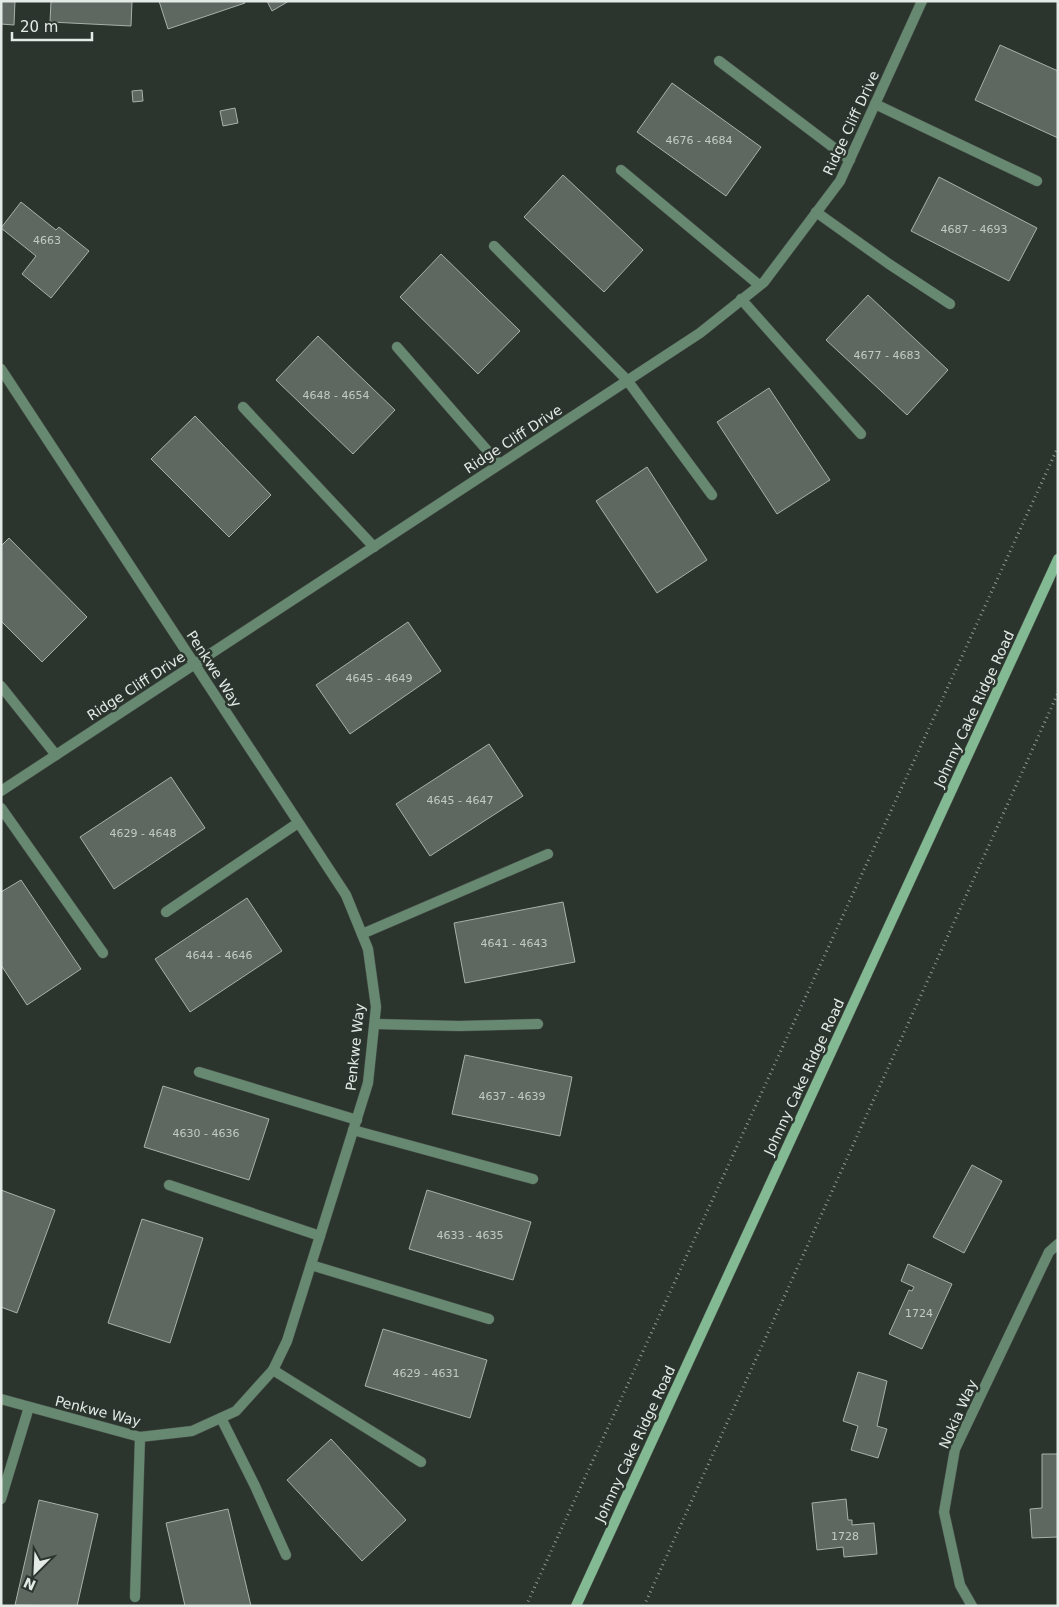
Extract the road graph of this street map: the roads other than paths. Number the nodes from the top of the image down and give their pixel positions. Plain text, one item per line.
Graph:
1 (922, 1) edge
2 (719, 61) dead end
3 (875, 104) junction
4 (850, 160) junction
5 (621, 170) dead end
6 (1037, 181) dead end
7 (816, 212) junction
8 (494, 246) dead end
9 (759, 285) junction
10 (741, 299) junction
11 (950, 304) dead end
12 (397, 347) dead end
13 (1, 370) edge
14 (627, 380) junction
15 (243, 407) dead end
16 (861, 434) dead end
17 (499, 464) junction
18 (712, 494) dead end
19 (374, 547) junction
20 (1058, 559) edge
21 (194, 665) junction
22 (1, 686) edge
23 (56, 755) junction
24 (1, 791) edge
25 (1, 808) edge
26 (298, 823) junction
27 (548, 854) dead end
28 (166, 912) dead end
29 (362, 934) junction
30 (103, 953) dead end
31 (374, 1024) junction
32 (538, 1024) dead end
33 (199, 1072) dead end
34 (355, 1125) junction
35 (533, 1179) dead end
36 (169, 1185) dead end
37 (320, 1236) junction
38 (1058, 1244) edge
39 (311, 1265) junction
40 (489, 1319) dead end
41 (273, 1370) junction
42 (1, 1400) edge
43 (29, 1407) junction
44 (221, 1418) junction
45 (140, 1437) junction
46 (421, 1462) dead end
47 (1, 1499) edge
48 (286, 1555) dead end
49 (135, 1597) dead end
50 (576, 1606) edge
51 (972, 1606) edge

1 - 3 street, Ridge Cliff Drive
2 - 4 street
3 - 4 street, Ridge Cliff Drive
3 - 6 street
4 - 7 street, Ridge Cliff Drive
5 - 9 street
7 - 9 street, Ridge Cliff Drive
7 - 11 street
8 - 14 street
9 - 10 street, Ridge Cliff Drive
10 - 14 street, Ridge Cliff Drive
10 - 16 street
12 - 17 street
13 - 21 street, Penkwe Way
14 - 17 street, Ridge Cliff Drive
14 - 18 street
15 - 19 street
17 - 19 street, Ridge Cliff Drive
19 - 21 street, Ridge Cliff Drive
20 - 50 street, Johnny Cake Ridge Road
21 - 23 street, Ridge Cliff Drive
21 - 26 street, Penkwe Way
22 - 23 street
23 - 24 street, Ridge Cliff Drive
25 - 30 street
26 - 28 street
26 - 29 street, Penkwe Way
27 - 29 street
29 - 31 street, Penkwe Way
31 - 32 street
31 - 34 street, Penkwe Way
33 - 34 street
34 - 35 street
34 - 37 street, Penkwe Way
36 - 37 street
37 - 39 street, Penkwe Way
38 - 51 street, Nokia Way
39 - 40 street
39 - 41 street, Penkwe Way
41 - 44 street, Penkwe Way
41 - 46 street
42 - 43 street, Penkwe Way
43 - 45 street, Penkwe Way
43 - 47 street
44 - 45 street, Penkwe Way
44 - 48 street
45 - 49 street

